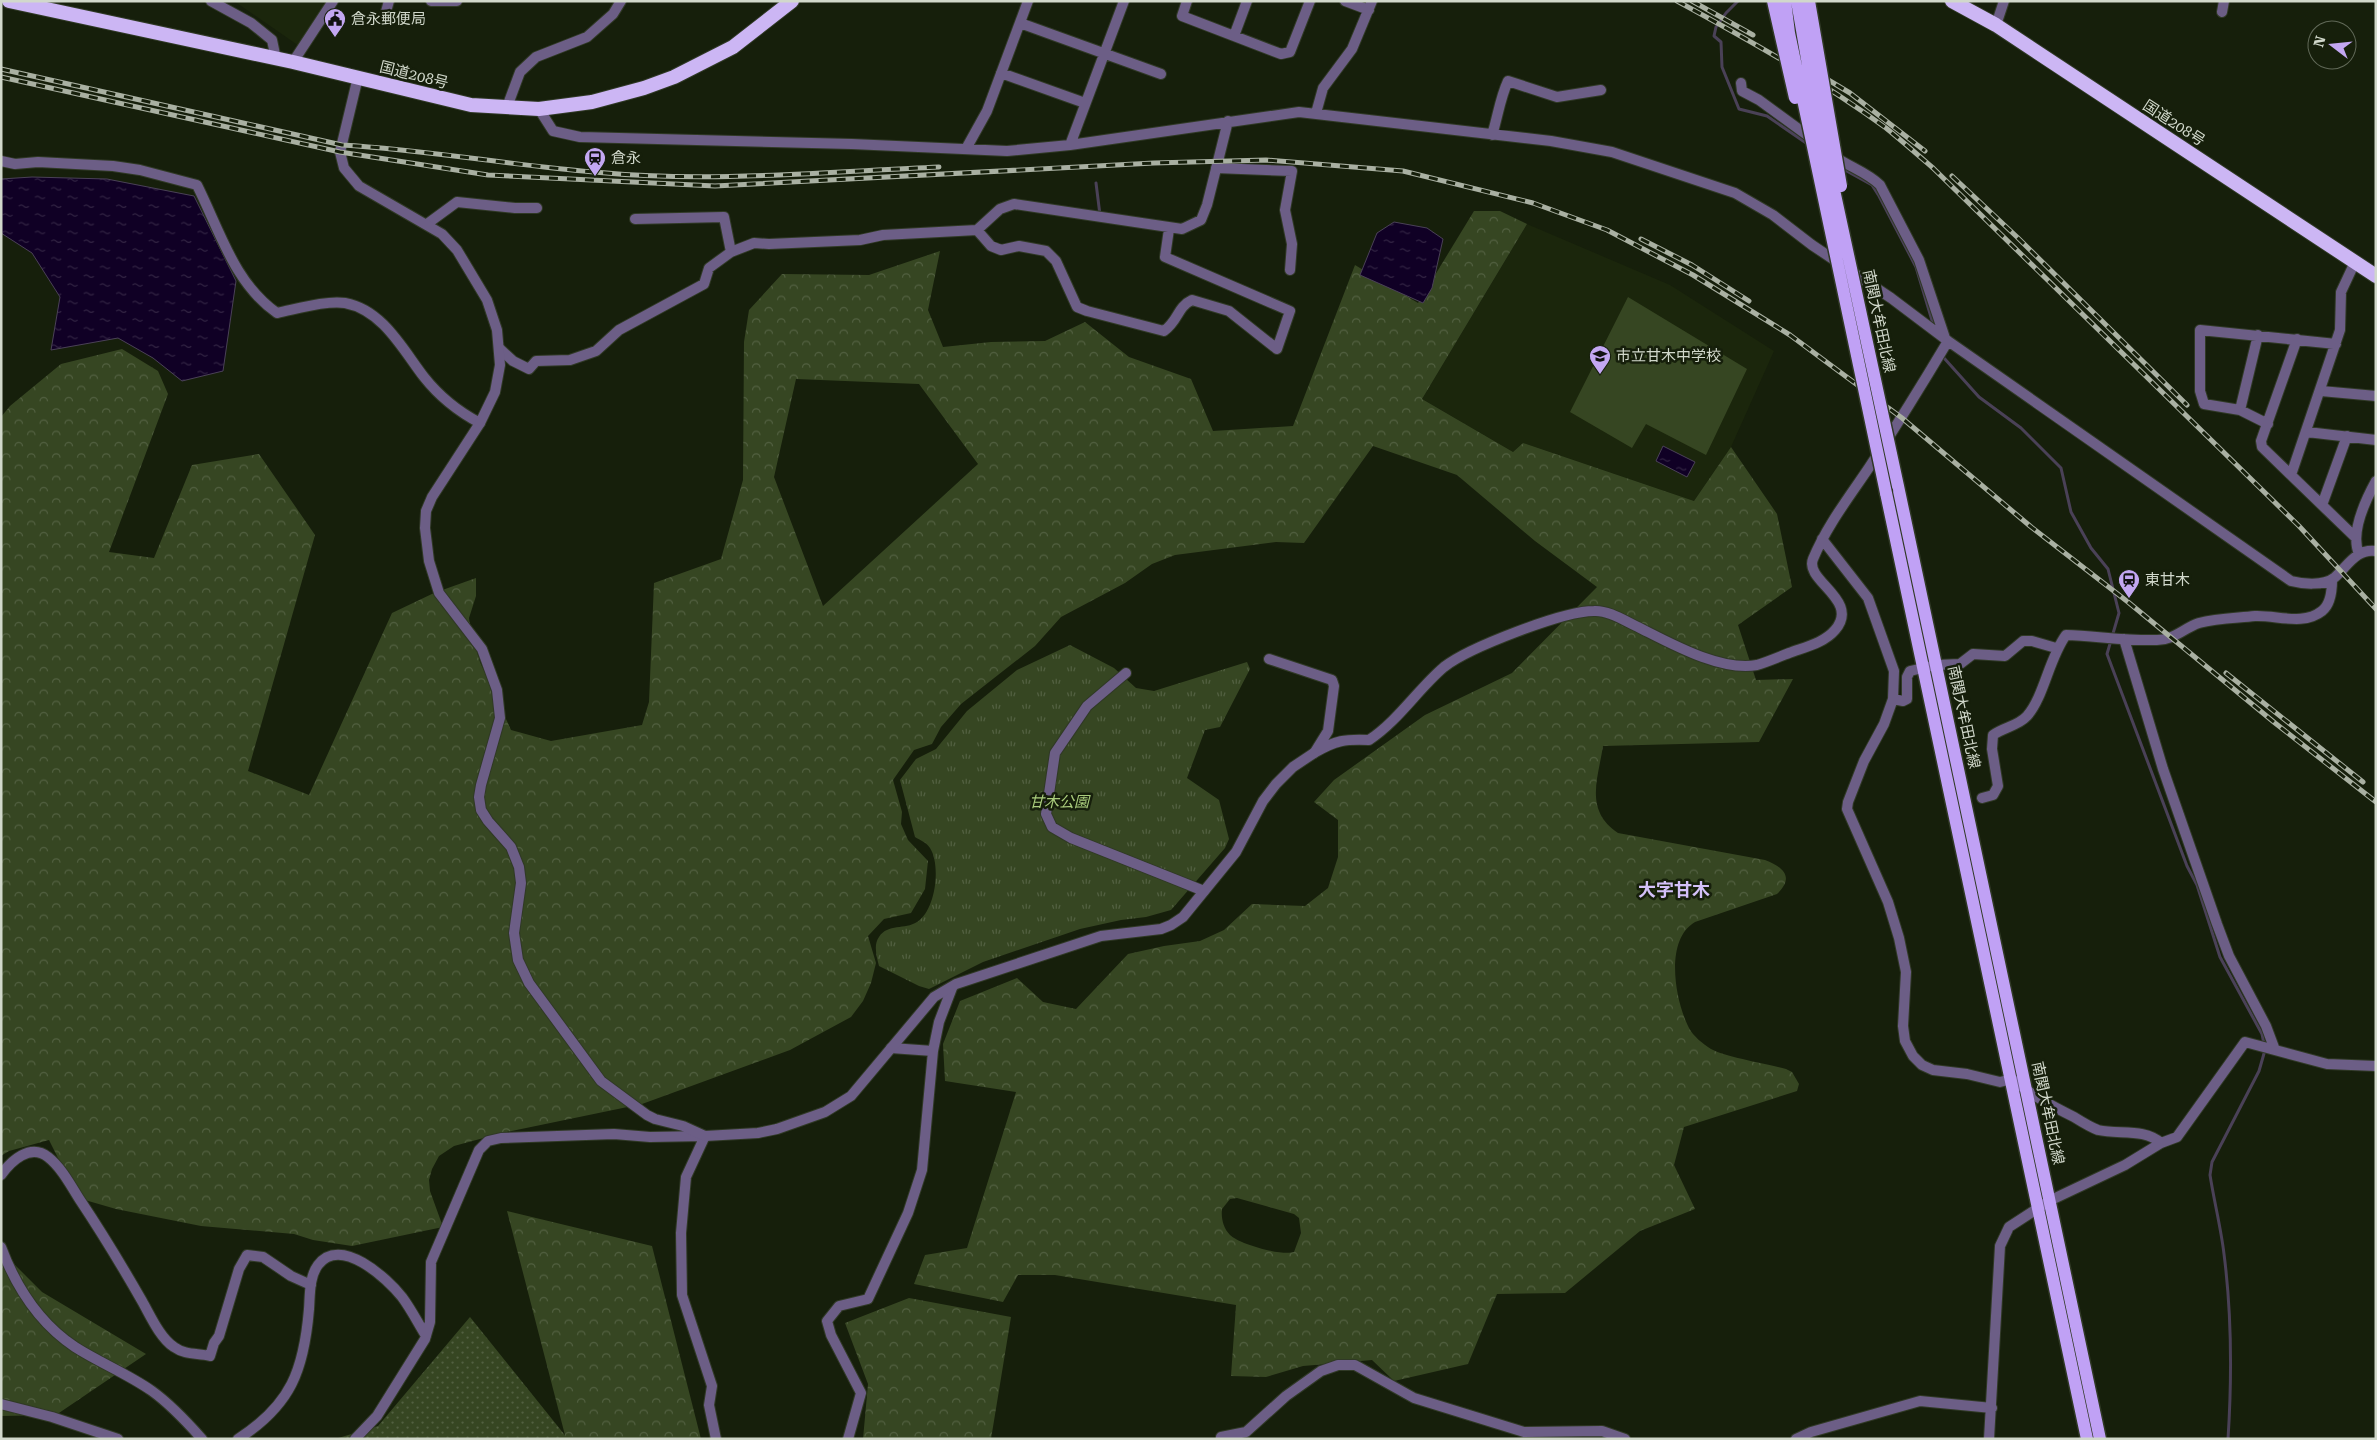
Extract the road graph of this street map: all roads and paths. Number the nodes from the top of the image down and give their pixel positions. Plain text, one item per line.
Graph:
1 (9, 1) edge
2 (211, 1) edge
3 (332, 1) edge
4 (389, 1) edge
5 (431, 1) edge
6 (457, 1) edge
7 (621, 1) edge
8 (792, 1) edge
9 (1028, 1) edge
10 (1124, 1) edge
11 (1187, 1) edge
12 (1247, 1) edge
13 (1310, 1) edge
14 (1345, 1) edge
15 (1773, 1) edge
16 (1785, 1) edge
17 (1797, 1) edge
18 (1809, 1) edge
19 (1952, 1) edge
20 (2004, 1) edge
21 (2224, 1) edge
22 (1371, 6) edge
23 (2222, 12) dead end
24 (385, 15) dead end
25 (1020, 23) junction
26 (1996, 25) junction
27 (1234, 36) junction
28 (1104, 53) junction
29 (276, 59) junction
30 (293, 62) junction
31 (1001, 73) junction
32 (1161, 74) dead end
33 (358, 78) junction
34 (1741, 83) dead end
35 (1601, 90) dead end
36 (1085, 104) junction
37 (507, 107) junction
38 (539, 109) junction
39 (1316, 113) junction
40 (1228, 121) junction
41 (1492, 135) junction
42 (1070, 145) junction
43 (967, 147) junction
44 (1, 161) edge
45 (1216, 168) junction
46 (1822, 192) junction
47 (537, 208) dead end
48 (636, 219) dead end
49 (427, 224) junction
50 (1169, 229) junction
51 (977, 230) junction
52 (1845, 240) junction
53 (731, 252) junction
54 (2355, 262) junction
55 (1290, 270) dead end
56 (2376, 276) edge
57 (2258, 335) junction
58 (1946, 339) junction
59 (2297, 339) junction
60 (2336, 344) junction
61 (500, 349) junction
62 (2321, 391) junction
63 (2376, 396) edge
64 (2240, 410) junction
65 (480, 423) junction
66 (2268, 424) junction
67 (2307, 432) junction
68 (2347, 436) junction
69 (2376, 440) edge
70 (2291, 475) junction
71 (2376, 482) edge
72 (2322, 505) junction
73 (2356, 538) junction
74 (1822, 539) junction
75 (2376, 550) edge
76 (2359, 554) junction
77 (2332, 580) junction
78 (2124, 639) junction
79 (2056, 648) junction
80 (1269, 659) dead end
81 (1930, 667) junction
82 (1126, 673) dead end
83 (1893, 699) junction
84 (1314, 753) junction
85 (1982, 798) dead end
86 (1204, 891) junction
87 (952, 988) junction
88 (892, 1048) junction
89 (2275, 1050) junction
90 (933, 1051) junction
91 (2376, 1066) edge
92 (2012, 1079) junction
93 (2027, 1092) junction
94 (705, 1136) junction
95 (2161, 1142) junction
96 (1, 1175) edge
97 (2049, 1201) junction
98 (2038, 1210) junction
99 (1, 1247) edge
100 (310, 1285) junction
101 (426, 1336) junction
102 (1, 1404) edge
103 (1992, 1408) junction
104 (1221, 1437) dead end
105 (118, 1439) edge
106 (202, 1439) edge
107 (238, 1439) edge
108 (354, 1439) edge
109 (716, 1439) edge
110 (848, 1439) edge
111 (1625, 1439) edge
112 (1796, 1439) edge
113 (1989, 1439) edge
114 (2087, 1439) edge
115 (2100, 1439) edge

1 - 29 highway, 国道208号
2 - 29 street
3 - 30 street
4 - 24 street
5 - 6 street
7 - 37 street
8 - 38 highway, 国道208号
9 - 25 street
10 - 28 street
11 - 27 street
12 - 27 street
13 - 27 street
14 - 22 street
15 - 46 main road, bridge
16 - 46 main road, 南関大牟田北線, bridge
17 - 52 main road, 南関大牟田北線, bridge
18 - 52 main road, bridge
19 - 26 highway, 国道208号
20 - 26 street
21 - 23 street
22 - 39 street
25 - 28 street
25 - 31 street
26 - 54 highway, 国道208号
28 - 32 street
28 - 36 street
29 - 30 highway, 国道208号
30 - 33 highway, 国道208号
31 - 36 street
31 - 43 street
33 - 37 highway, 国道208号
33 - 49 street
34 - 58 street
35 - 41 street
36 - 42 street
37 - 38 highway, 国道208号
38 - 43 street
39 - 40 street
39 - 41 street
40 - 42 street
40 - 45 street
41 - 58 street
42 - 43 street
44 - 65 street
45 - 50 street
45 - 55 street
46 - 81 main road, 南関大牟田北線, bridge
47 - 49 street
48 - 53 street
49 - 61 street
50 - 51 street
50 - 51 street
51 - 53 street
52 - 81 main road, 南関大牟田北線, bridge
53 - 61 street
54 - 56 highway, 国道208号
54 - 60 street
57 - 59 street
57 - 64 street
57 - 64 street
58 - 74 street
58 - 77 street
59 - 60 street
59 - 66 street
60 - 62 street
61 - 65 street
62 - 63 street
62 - 67 street
64 - 66 street
65 - 94 street
66 - 70 street
67 - 68 street
67 - 70 street
68 - 69 street
68 - 72 street
70 - 72 street
71 - 73 street
72 - 73 street
73 - 76 street
74 - 83 street
74 - 84 street
75 - 76 street
76 - 77 street
77 - 78 street
78 - 79 street
78 - 89 street
79 - 81 street
79 - 85 street
80 - 84 street
81 - 83 street
81 - 92 main road, 南関大牟田北線
81 - 93 main road, 南関大牟田北線
82 - 86 street
83 - 92 street
84 - 86 street
86 - 87 street
87 - 88 street
87 - 90 street
88 - 90 street
88 - 94 street
89 - 91 street
89 - 95 street
90 - 110 street
92 - 93 street
92 - 98 main road, 南関大牟田北線
93 - 95 street
93 - 97 main road, 南関大牟田北線
94 - 101 street
94 - 109 street
95 - 97 street
96 - 100 street
97 - 98 street
97 - 115 main road, 南関大牟田北線
98 - 103 street
98 - 114 main road, 南関大牟田北線
99 - 106 street
100 - 101 street
100 - 107 street
101 - 108 street
102 - 105 street
103 - 112 street
103 - 113 street
104 - 111 street

